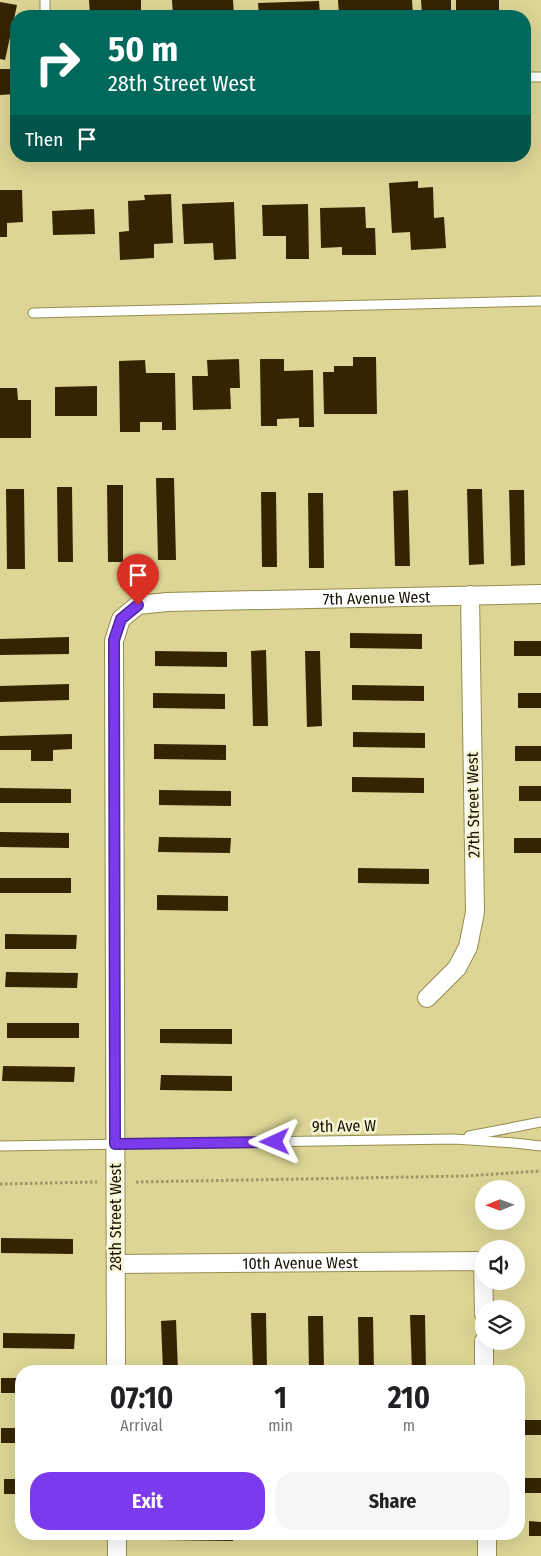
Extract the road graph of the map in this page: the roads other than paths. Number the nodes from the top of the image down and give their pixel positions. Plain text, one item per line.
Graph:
1 (541, 301) edge
2 (33, 313) dead end
3 (541, 594) edge
4 (470, 595) junction
5 (212, 601) joint
6 (427, 998) dead end
7 (541, 1122) edge
8 (454, 1139) junction
9 (115, 1144) junction
10 (0, 1146) edge
11 (541, 1146) edge
12 (475, 1261) edge
13 (116, 1264) junction
14 (484, 1350) edge
15 (116, 1365) edge
16 (484, 1365) edge
17 (117, 1540) edge
18 (487, 1540) edge
19 (117, 1556) edge
20 (487, 1556) edge

1 - 2 lane
3 - 4 street, 7th Avenue West
4 - 5 street, 7th Avenue West
4 - 6 street, 27th Street West
5 - 9 street, 28th Street West
7 - 8 lane
8 - 9 lane, 9th Ave W
8 - 11 lane
9 - 10 lane, 9th Ave W
9 - 13 street, 28th Street West
12 - 13 street, 10th Avenue West
13 - 15 street, 28th Street West
14 - 16 street
17 - 19 street
18 - 20 street

